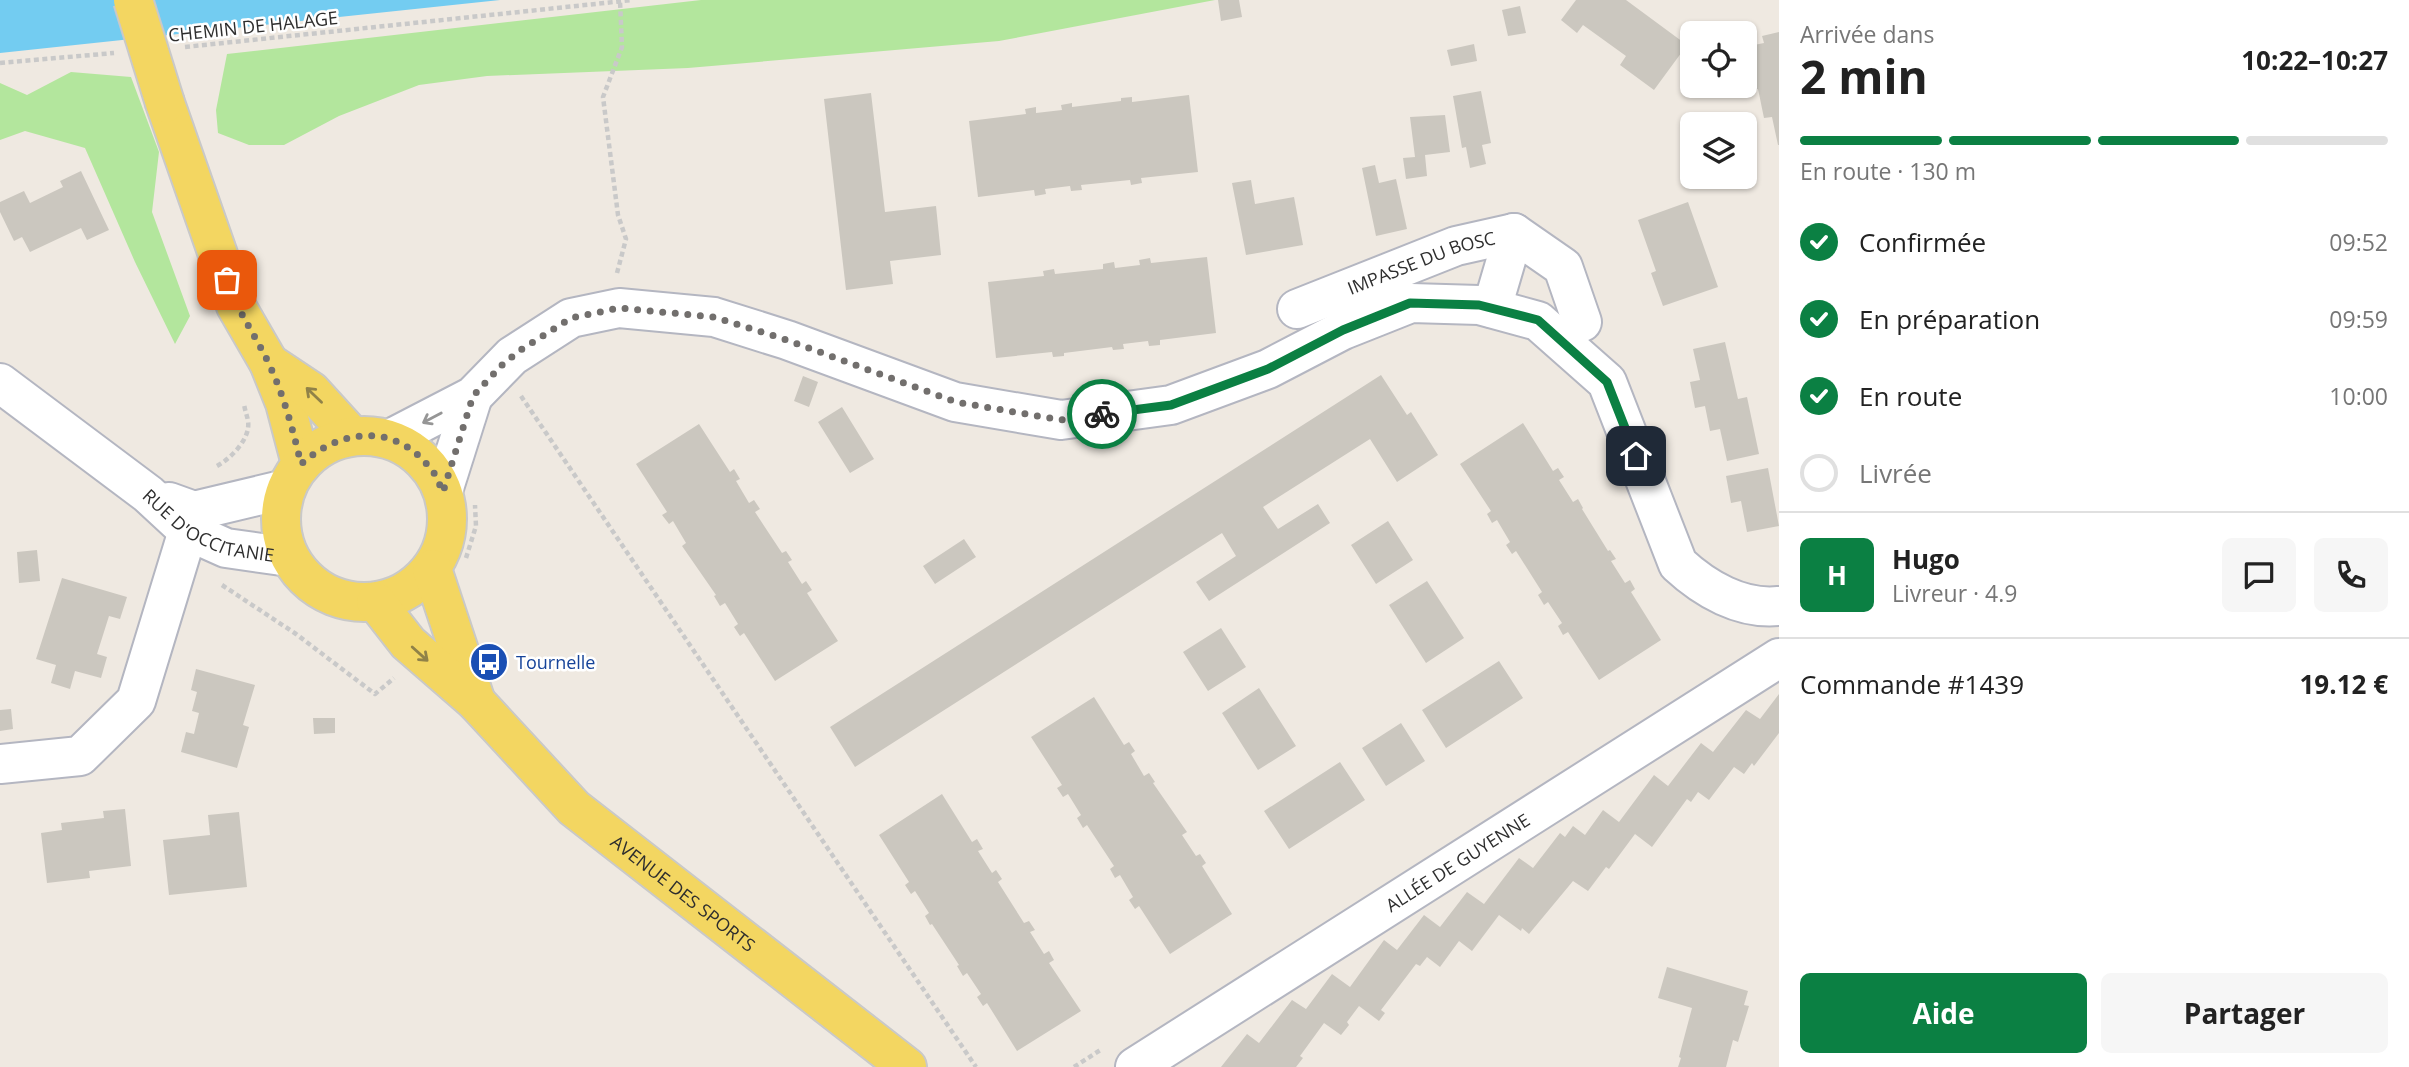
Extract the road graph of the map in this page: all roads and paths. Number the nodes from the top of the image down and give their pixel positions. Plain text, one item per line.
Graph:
1 (133, 0) edge
2 (633, 0) edge
3 (620, 1) edge
4 (176, 48) dead end
5 (122, 52) dead end
6 (0, 63) edge
7 (1514, 233) junction
8 (618, 280) dead end
9 (1492, 308) junction
10 (1297, 309) dead end
11 (1582, 322) dead end
12 (268, 363) junction
13 (0, 383) edge
14 (514, 386) dead end
15 (473, 396) junction
16 (249, 424) dead end
17 (352, 436) junction
18 (390, 439) junction
19 (210, 470) dead end
20 (293, 476) junction
21 (443, 492) junction
22 (191, 521) junction
23 (289, 557) junction
24 (432, 569) junction
25 (376, 602) junction
26 (1779, 606) edge
27 (1779, 658) edge
28 (476, 702) junction
29 (0, 764) edge
30 (907, 1067) edge
31 (976, 1067) edge
32 (1135, 1067) edge

1 - 12 main road, bridge
2 - 3 path, CHEMIN DE HALAGE
3 - 4 path, CHEMIN DE HALAGE
3 - 8 path
5 - 6 path
7 - 9 street
7 - 10 street, IMPASSE DU BOSC
7 - 11 street, IMPASSE DU BOSC
9 - 15 street
9 - 26 street
17 -> 12 main road
12 - 20 main road
13 - 22 street, RUE D'OCCITANIE
14 - 31 path
15 -> 18 street
15 - 21 street
16 - 19 path
17 - 18 main road
17 - 20 main road
18 - 21 main road
20 - 22 street, RUE D'OCCITANIE
20 - 23 main road
21 - 24 main road
22 - 23 street, RUE D'OCCITANIE
22 - 29 street
23 - 25 main road
24 - 25 main road
24 - 28 main road, AVENUE DES SPORTS
25 -> 28 main road, AVENUE DES SPORTS
27 - 32 street, ALLÉE DE GUYENNE
28 - 30 main road, AVENUE DES SPORTS

